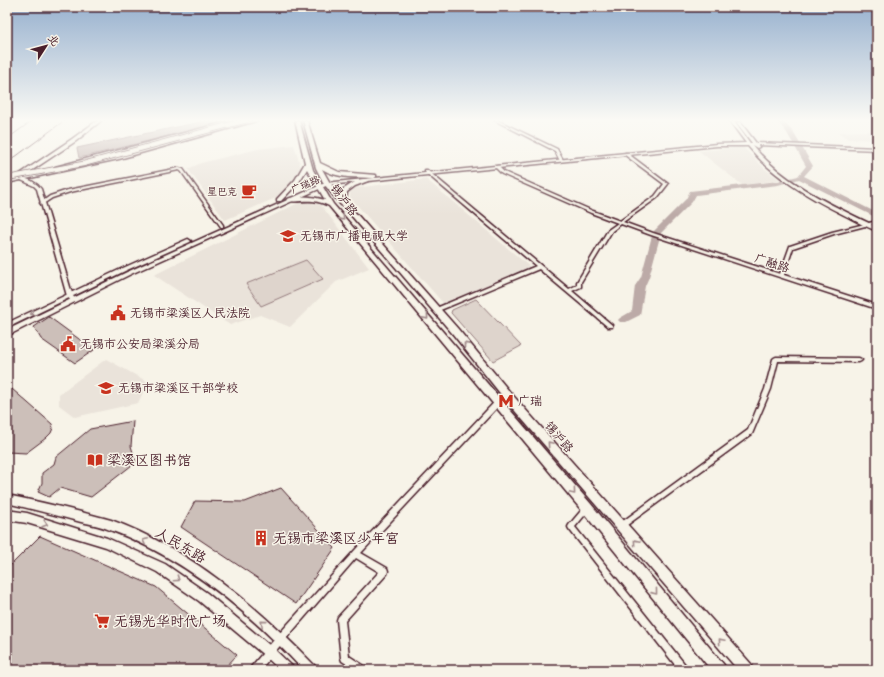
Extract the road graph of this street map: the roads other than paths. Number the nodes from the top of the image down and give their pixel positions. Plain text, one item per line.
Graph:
1 (53, 152) edge
2 (57, 152) edge
3 (118, 152) edge
4 (130, 152) edge
5 (141, 152) edge
6 (305, 152) edge
7 (314, 152) edge
8 (557, 152) edge
9 (627, 152) edge
10 (650, 152) edge
11 (757, 152) edge
12 (626, 154) junction
13 (560, 159) junction
14 (308, 163) junction
15 (318, 164) junction
16 (497, 167) junction
17 (428, 172) junction
18 (25, 173) junction
19 (18, 175) junction
20 (374, 176) junction
21 (7, 178) edge
22 (22, 179) junction
23 (366, 180) junction
24 (13, 181) junction
25 (7, 182) edge
26 (322, 184) junction
27 (7, 185) edge
28 (279, 200) junction
29 (289, 200) junction
30 (42, 203) junction
31 (343, 204) junction
32 (331, 205) junction
33 (622, 222) junction
34 (874, 224) edge
35 (222, 226) junction
36 (877, 229) edge
37 (539, 267) junction
38 (782, 276) junction
39 (568, 291) junction
40 (72, 298) junction
41 (877, 308) edge
42 (436, 310) junction
43 (7, 326) edge
44 (610, 326) dead end
45 (7, 333) edge
46 (859, 360) dead end
47 (506, 394) junction
48 (498, 402) junction
49 (7, 499) edge
50 (586, 508) junction
51 (7, 515) edge
52 (621, 526) junction
53 (356, 554) junction
54 (282, 638) junction
55 (270, 653) junction
56 (254, 670) edge
57 (288, 670) edge
58 (310, 670) edge
59 (363, 670) edge
60 (684, 670) edge
61 (719, 670) edge
62 (747, 670) edge

1 - 19 main road
2 - 18 main road
3 - 18 main road
4 - 21 main road, bridge
5 - 22 main road
6 - 14 main road
7 - 15 main road
8 - 13 street
9 - 13 main road, 广瑞路
10 - 12 main road, 广瑞路
11 - 34 main road
12 - 13 main road, 广瑞路
12 - 33 street
13 - 16 main road, 广瑞路
13 - 17 main road, 广瑞路
14 - 26 main road
14 - 28 main road
15 - 20 main road
15 - 26 main road
16 - 17 main road, 广瑞路
16 - 33 street
17 - 20 main road, 广瑞路
17 - 23 main road, 广瑞路
17 - 37 street
18 - 19 main road
18 - 24 main road
19 - 25 main road
20 - 26 main road, 广瑞路
22 - 24 main road
22 - 30 street
23 - 26 main road, 广瑞路
23 - 31 main road
24 - 25 main road
24 - 27 main road
26 - 28 main road, 广瑞路
26 - 29 main road, 广瑞路
26 - 31 main road, 锡沪路
26 - 32 main road, 锡沪路
28 - 35 main road, 广瑞路
29 - 32 main road
29 - 40 main road, 广瑞路
30 - 35 street
30 - 40 street
31 - 42 main road, 锡沪路
32 -> 48 main road, 锡沪路
33 - 38 street, 广融路
33 - 39 street
34 - 36 main road
34 - 38 street
35 - 40 main road, 广瑞路
37 - 39 street
37 - 42 street
38 - 41 street, 广融路
39 - 44 street
40 -> 43 main road, 广瑞路
40 - 45 main road, 广瑞路
47 -> 42 main road, 锡沪路
46 - 52 street
47 - 48 street
52 -> 47 main road, 锡沪路
48 -> 50 main road, 锡沪路
48 - 53 street
54 -> 49 main road, 人民东路
50 - 60 street
50 -> 61 main road, 锡沪路
51 -> 55 main road
62 -> 52 main road, 锡沪路
53 - 54 street
53 - 59 street
54 - 55 street
54 - 58 main road, 人民东路
55 - 56 street
55 - 57 main road

